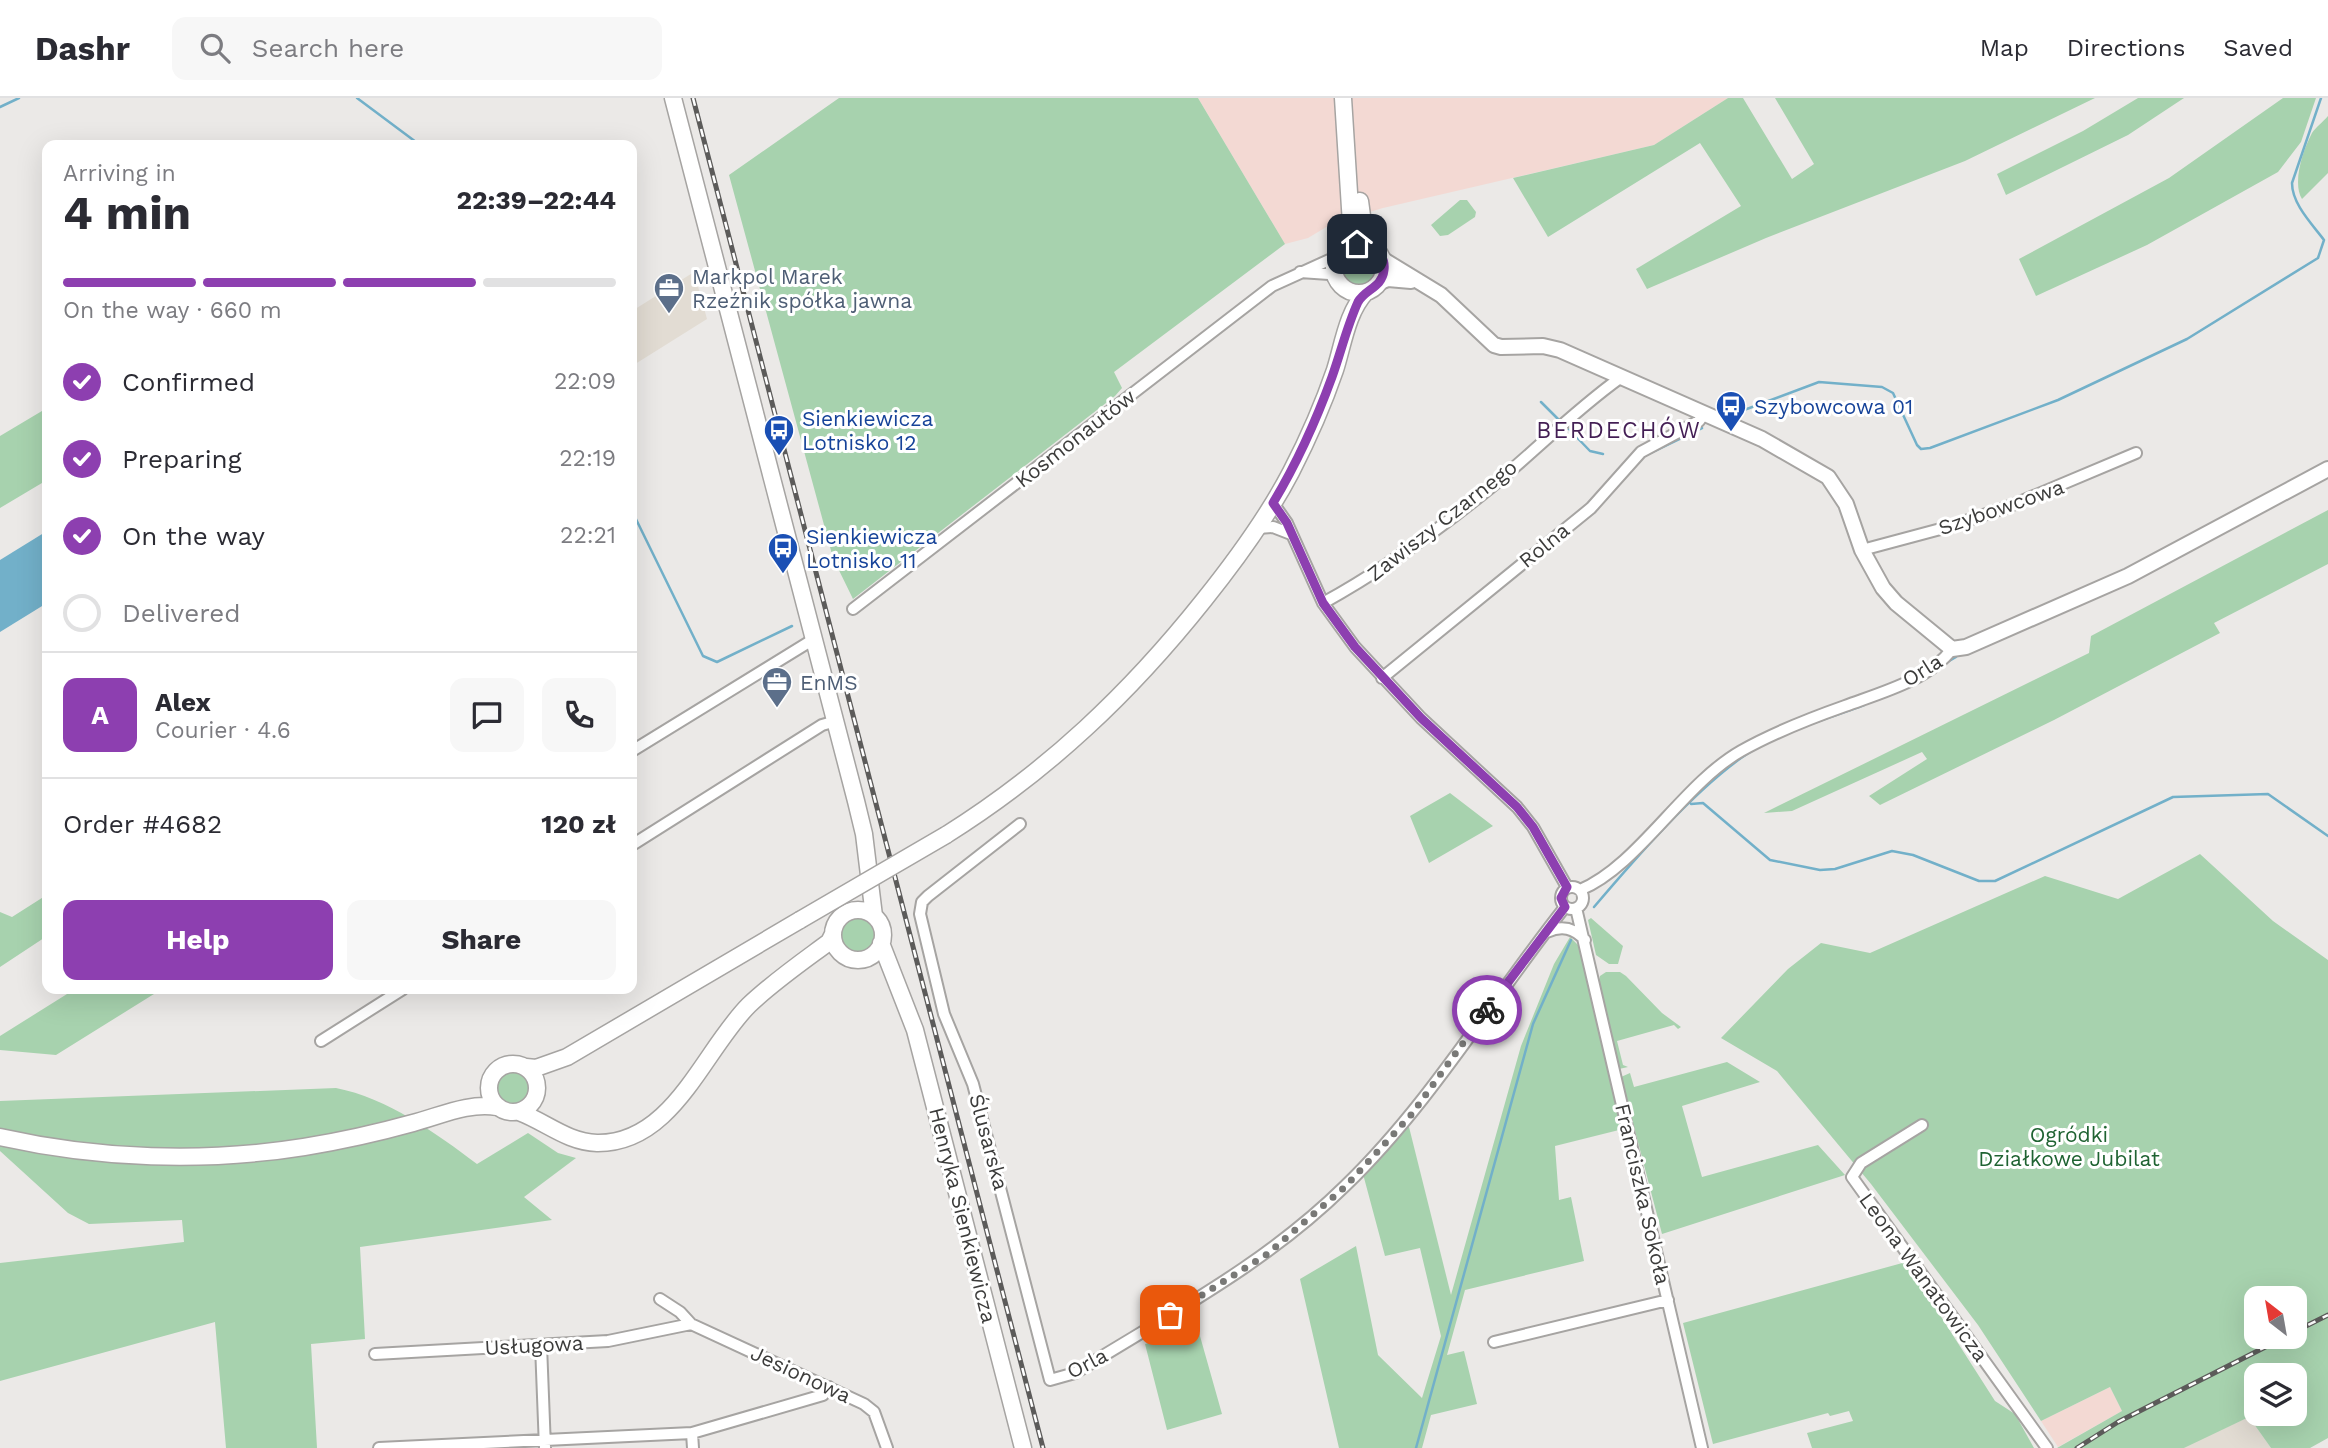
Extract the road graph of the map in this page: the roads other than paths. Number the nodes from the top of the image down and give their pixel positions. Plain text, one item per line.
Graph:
1 (673, 98) edge
2 (1343, 98) edge
3 (1354, 98) edge
4 (1370, 246) junction
5 (1342, 252) junction
6 (1382, 259) junction
7 (1300, 272) junction
8 (1416, 280) junction
9 (1380, 282) junction
10 (1340, 283) junction
11 (1367, 292) junction
12 (1347, 328) junction
13 (1620, 378) junction
14 (1704, 414) junction
15 (2136, 453) dead end
16 (2328, 469) edge
17 (1273, 503) junction
18 (1258, 528) junction
19 (1291, 534) junction
20 (1862, 550) junction
21 (1323, 603) junction
22 (853, 609) dead end
23 (814, 639) junction
24 (1952, 649) junction
25 (1382, 678) junction
26 (836, 722) junction
27 (637, 748) edge
28 (1020, 824) dead end
29 (637, 842) edge
30 (868, 876) junction
31 (1567, 887) junction
32 (1580, 890) junction
33 (1570, 908) junction
34 (852, 911) junction
35 (874, 916) junction
36 (833, 934) junction
37 (1544, 934) junction
38 (1585, 940) junction
39 (881, 943) junction
40 (843, 955) junction
41 (864, 958) junction
42 (795, 969) junction
43 (897, 985) junction
44 (395, 994) edge
45 (320, 1041) dead end
46 (567, 1057) junction
47 (526, 1067) junction
48 (489, 1085) junction
49 (537, 1092) junction
50 (497, 1107) junction
51 (455, 1110) junction
52 (519, 1112) junction
53 (1922, 1125) dead end
54 (553, 1129) junction
55 (0, 1137) edge
56 (660, 1298) dead end
57 (1668, 1300) junction
58 (691, 1324) junction
59 (1494, 1342) dead end
60 (541, 1345) junction
61 (375, 1354) dead end
62 (1050, 1380) joint
63 (829, 1387) junction
64 (692, 1433) junction
65 (545, 1444) edge
66 (380, 1448) edge
67 (693, 1448) edge
68 (887, 1448) edge
69 (1023, 1448) edge
70 (1702, 1448) edge
71 (2048, 1448) edge

1 - 23 main road
2 - 5 main road
3 - 4 main road
4 - 5 main road
4 - 6 main road
5 - 7 street, Kosmonautów
5 - 10 main road
6 - 8 street
6 - 9 main road
7 - 10 street
7 - 22 street, Kosmonautów
8 - 9 street
8 - 13 street
9 - 11 main road
10 - 11 main road
10 - 12 main road
11 - 12 main road
12 - 17 main road
13 - 14 street
13 - 21 street, Zawiszy Czarnego
14 - 20 street
14 - 25 street, Rolna
15 - 20 street, Szybowcowa
16 - 24 street, Orla
17 - 18 main road
17 - 19 street
18 - 19 street
18 - 46 main road, bridge
19 - 21 street
20 - 24 street
21 - 25 street
23 - 26 main road
23 - 27 street
24 - 32 street, Orla
25 - 31 street
26 - 29 street
26 - 30 main road
28 - 62 street, Ślusarska
30 - 34 main road
30 - 35 main road
31 - 32 street
31 - 33 street
32 - 33 street
33 - 37 street, Orla
33 - 38 street, Franciszka Sokoła
34 - 35 main road
34 - 36 main road
35 - 39 main road
36 - 40 main road
36 - 42 main road
37 - 38 street
37 - 62 street, Orla
38 - 57 street, Franciszka Sokoła
39 - 41 main road
39 - 43 main road, Henryka Sienkiewicza
40 - 41 main road
40 - 42 main road
41 - 43 main road, Henryka Sienkiewicza
42 - 54 main road
43 - 69 main road, Henryka Sienkiewicza
44 - 45 street
46 - 47 main road
46 - 49 main road
47 - 48 main road
47 - 49 main road
48 - 50 main road
48 - 51 main road
49 - 52 main road
49 - 54 main road
50 - 51 main road
50 - 52 main road
51 - 55 main road
52 - 54 main road
53 - 71 street, Leona Wanatowicza
56 - 58 street, Jesionowa
57 - 59 street
57 - 70 street, Franciszka Sokoła
58 - 60 street, Usługowa
58 - 63 street, Jesionowa
60 - 61 street, Usługowa
60 - 65 street
63 - 64 street
63 - 68 street, Jesionowa
64 - 65 street
64 - 67 street
65 - 66 street

